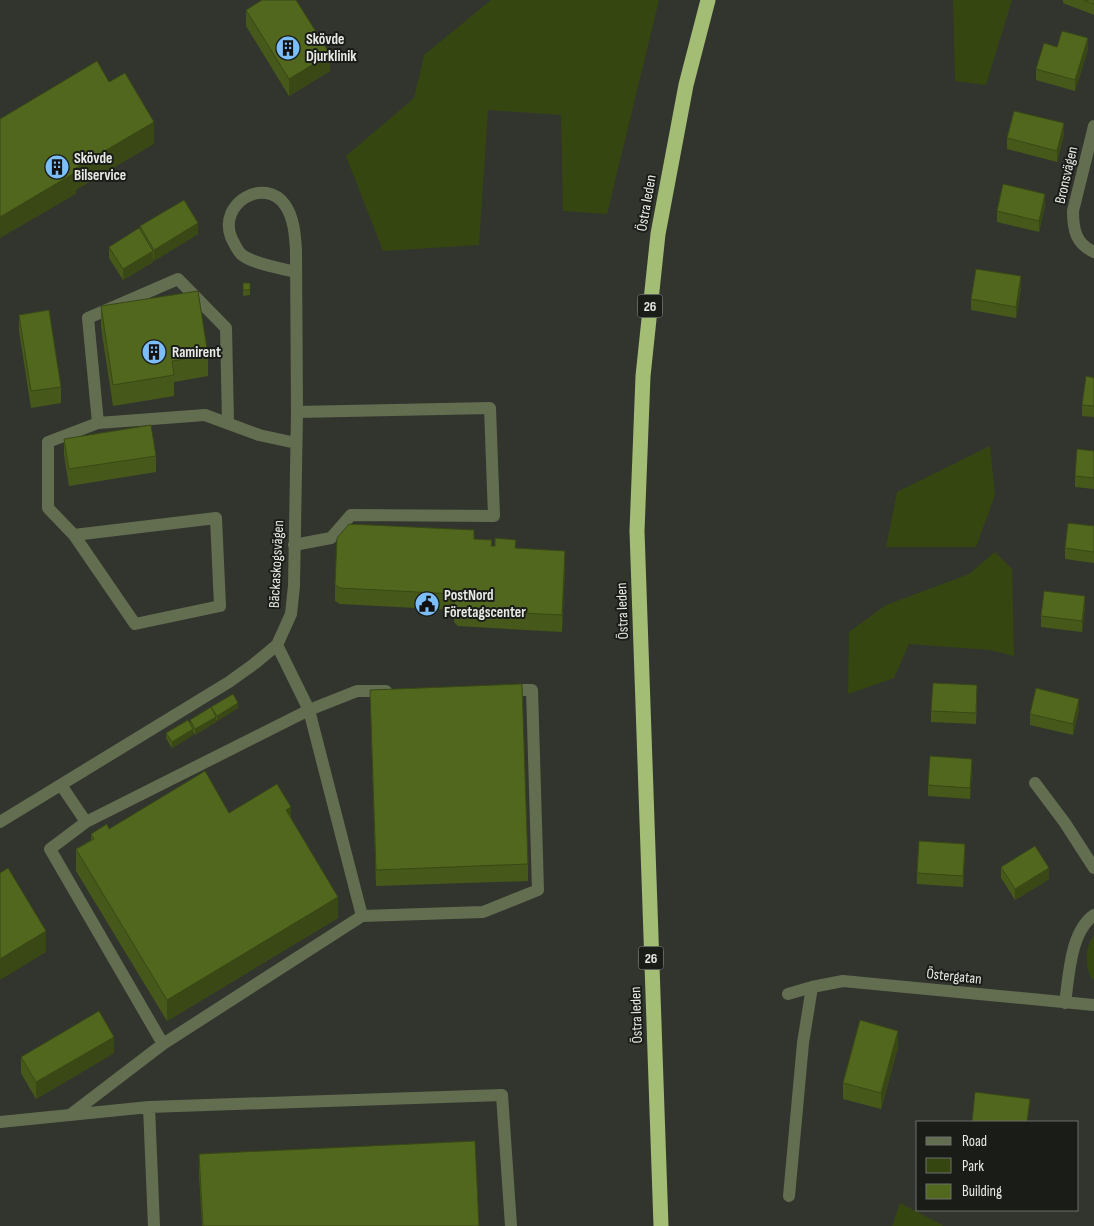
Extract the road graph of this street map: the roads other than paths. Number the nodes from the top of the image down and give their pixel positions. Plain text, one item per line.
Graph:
1 (708, 0) edge
2 (1094, 126) edge
3 (1094, 252) edge
4 (295, 272) junction
5 (297, 412) junction
6 (98, 423) junction
7 (228, 423) junction
8 (296, 443) junction
9 (74, 535) junction
10 (294, 545) junction
11 (277, 645) junction
12 (493, 690) edge
13 (396, 691) edge
14 (310, 710) junction
15 (1035, 783) dead end
16 (61, 785) junction
17 (0, 822) edge
18 (86, 822) junction
19 (1094, 868) edge
20 (1094, 914) edge
21 (362, 916) junction
22 (812, 987) junction
23 (788, 994) dead end
24 (1065, 1003) junction
25 (1094, 1005) edge
26 (163, 1044) junction
27 (149, 1107) junction
28 (70, 1115) junction
29 (0, 1122) edge
30 (789, 1196) dead end
31 (154, 1226) edge
32 (511, 1226) edge
33 (662, 1226) edge

1 - 33 highway, Östra leden / 26
2 - 3 street, Bronsvägen
4 - 4 street, Bäckaskogsvägen
4 - 5 street, Bäckaskogsvägen
5 - 8 street, Bäckaskogsvägen
5 - 10 street
6 - 7 street
6 - 7 street
6 - 9 street
7 - 8 street
8 - 10 street, Bäckaskogsvägen
9 - 9 street
10 - 11 street, Bäckaskogsvägen
11 - 14 street
11 - 16 street, Bäckaskogsvägen
12 - 21 street
13 - 14 street
14 - 18 street
14 - 21 street
15 - 19 street
16 - 17 street, Bäckaskogsvägen
16 - 18 street
18 - 26 street
20 - 24 street
21 - 26 street
22 - 23 street, Östergatan
22 - 24 street, Östergatan
22 - 30 street
24 - 25 street, Östergatan
26 - 28 street
27 - 28 street
27 - 31 street
27 - 32 street
28 - 29 street

